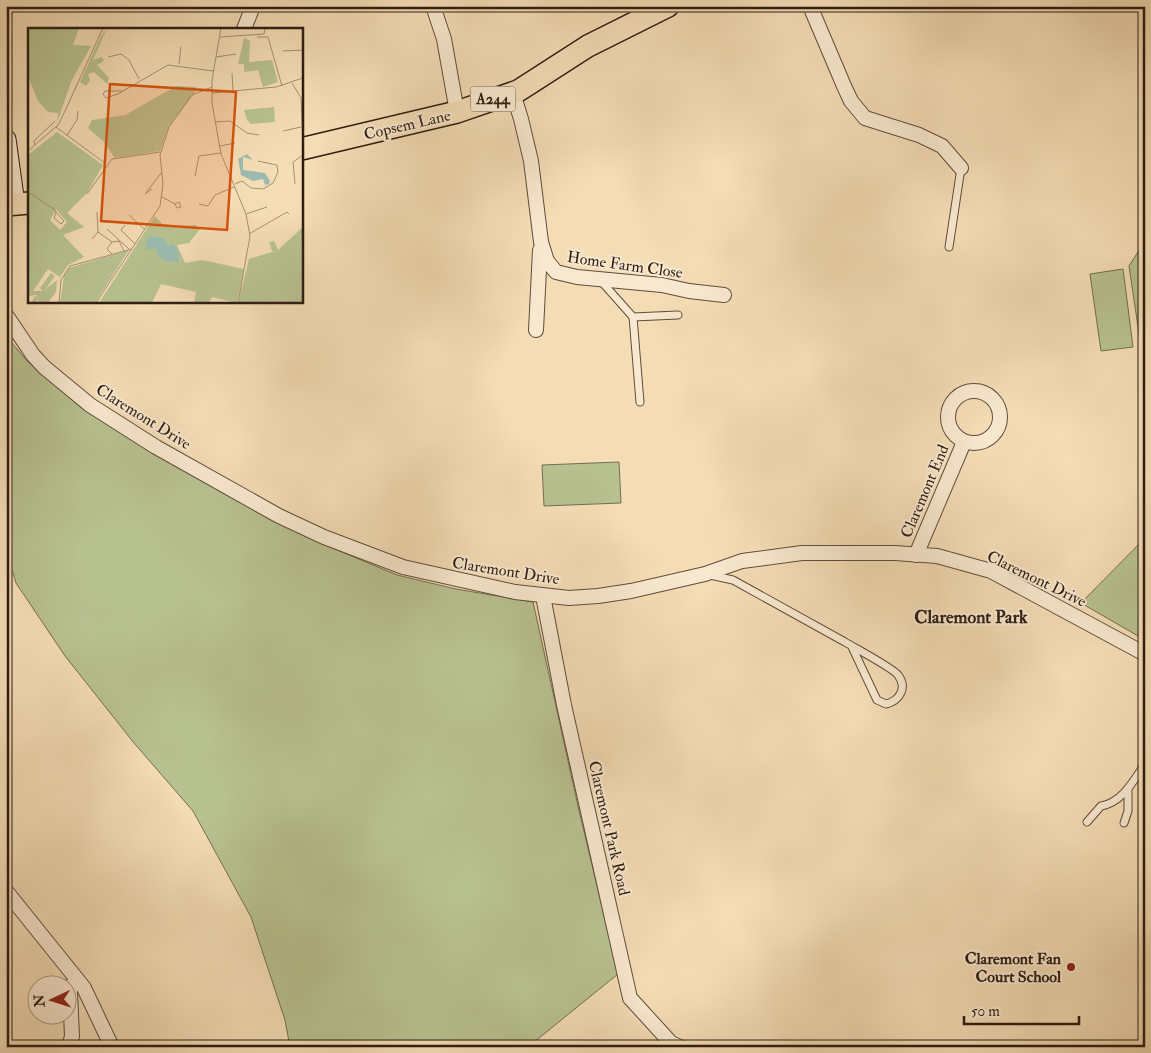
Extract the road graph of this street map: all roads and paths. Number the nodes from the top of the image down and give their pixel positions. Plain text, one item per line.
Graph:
1 (253, 6) edge
2 (433, 6) edge
3 (668, 6) edge
4 (810, 6) edge
5 (244, 28) edge
6 (512, 93) junction
7 (457, 112) junction
8 (6, 139) edge
9 (302, 149) edge
10 (961, 168) joint
11 (17, 204) edge
12 (541, 242) junction
13 (950, 248) dead end
14 (599, 279) junction
15 (724, 295) dead end
16 (6, 315) edge
17 (678, 315) dead end
18 (633, 317) junction
19 (536, 330) dead end
20 (640, 402) dead end
21 (964, 442) dead end
22 (916, 554) junction
23 (705, 574) junction
24 (543, 596) junction
25 (852, 647) junction
26 (1145, 654) edge
27 (1145, 764) edge
28 (1128, 789) junction
29 (1087, 822) dead end
30 (1124, 823) dead end
31 (6, 891) edge
32 (54, 950) junction
33 (63, 976) edge
34 (72, 1026) edge
35 (674, 1046) edge
36 (69, 1047) edge
37 (112, 1047) edge

1 - 5 street
2 - 7 street
3 - 6 main road, Copsem Lane / A244
4 - 10 street
6 - 7 main road, Copsem Lane / A244
6 - 12 street, Home Farm Close
7 - 9 main road, Copsem Lane / A244
8 - 11 street
10 - 13 lane
12 - 14 street, Home Farm Close
12 - 19 street, Home Farm Close
14 - 15 street, Home Farm Close
14 - 18 lane
16 - 24 street, Claremont Drive
17 - 18 lane
18 - 20 lane
21 - 22 street, Claremont End
22 - 23 street, Claremont Drive
22 - 26 street, Claremont Drive
23 - 24 street, Claremont Drive
23 - 25 lane
24 - 35 street, Claremont Park Road
25 - 25 lane
27 - 28 lane
28 - 29 lane
28 - 30 lane
31 - 32 street
32 - 33 street
32 - 37 street
34 - 36 street

